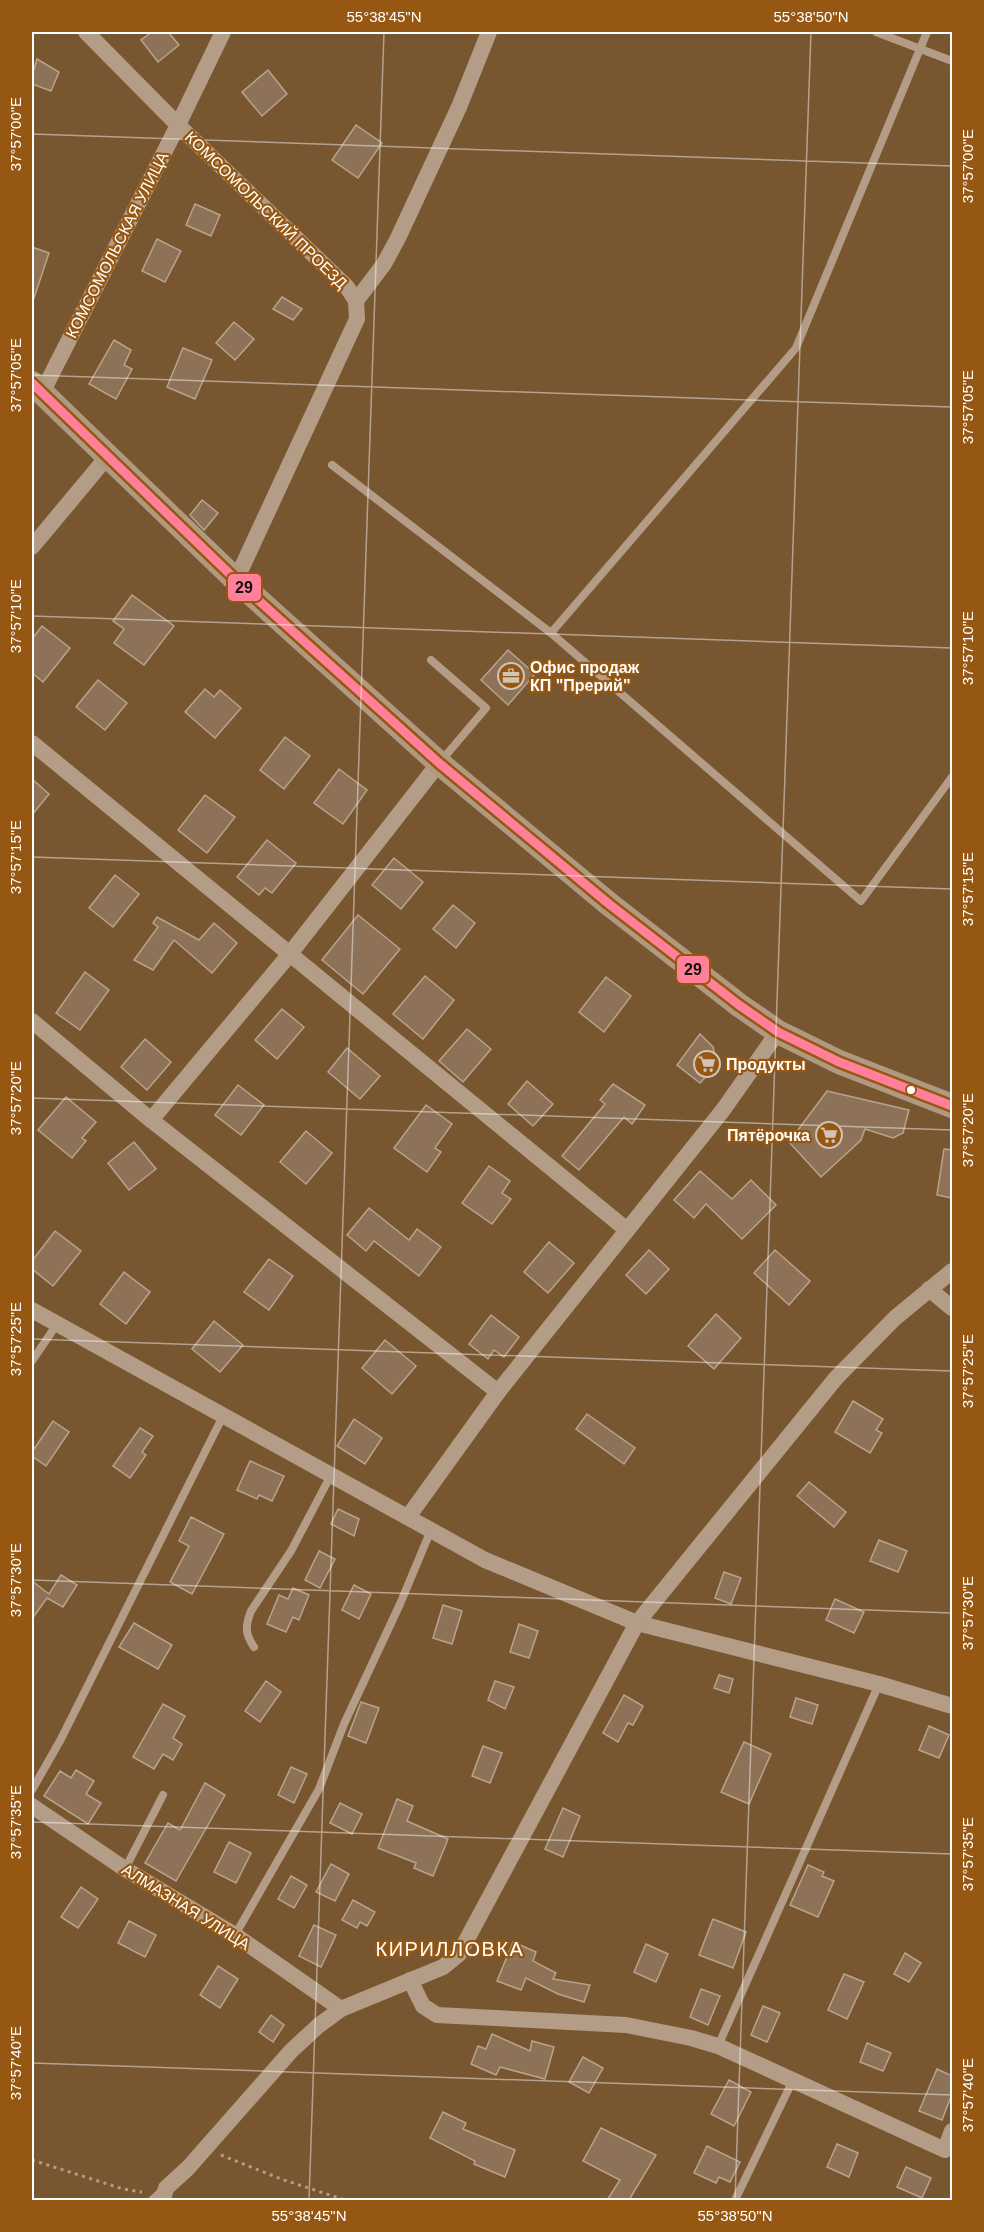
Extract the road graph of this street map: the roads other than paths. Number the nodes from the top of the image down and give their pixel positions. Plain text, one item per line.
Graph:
1 (86, 32) edge
2 (223, 32) edge
3 (489, 32) edge
4 (876, 32) edge
5 (927, 32) edge
6 (920, 49) junction
7 (952, 61) edge
8 (178, 125) junction
9 (356, 301) junction
10 (37, 388) edge
11 (107, 457) junction
12 (332, 465) dead end
13 (32, 547) edge
14 (236, 580) junction
15 (551, 633) junction
16 (431, 660) dead end
17 (32, 743) edge
18 (439, 763) junction
19 (952, 777) edge
20 (289, 955) junction
21 (32, 1021) edge
22 (778, 1032) junction
23 (952, 1106) edge
24 (151, 1120) junction
25 (627, 1230) junction
26 (952, 1271) edge
27 (929, 1289) junction
28 (952, 1308) edge
29 (32, 1310) edge
30 (57, 1324) junction
31 (32, 1361) edge
32 (498, 1392) junction
33 (223, 1416) junction
34 (331, 1475) junction
35 (408, 1517) junction
36 (431, 1530) junction
37 (637, 1623) junction
38 (254, 1647) dead end
39 (879, 1684) junction
40 (952, 1706) edge
41 (32, 1790) edge
42 (163, 1795) dead end
43 (32, 1806) edge
44 (125, 1869) junction
45 (234, 1935) junction
46 (410, 1980) junction
47 (341, 2009) junction
48 (718, 2046) junction
49 (793, 2080) junction
50 (952, 2131) edge
51 (949, 2151) edge
52 (160, 2196) edge
53 (735, 2200) edge

1 - 8 street, КОМСОМОЛЬСКИЙ ПРОЕЗД
2 - 8 street, КОМСОМОЛЬСКАЯ УЛИЦА
3 - 9 street
4 - 6 lane
5 - 6 lane
6 - 7 lane
6 - 15 lane
8 - 9 street, КОМСОМОЛЬСКИЙ ПРОЕЗД
8 - 10 street, КОМСОМОЛЬСКАЯ УЛИЦА
9 - 14 street, КОМСОМОЛЬСКИЙ ПРОЕЗД
10 - 11 main road
11 - 13 street
11 - 14 main road
12 - 15 lane
14 - 18 main road
15 - 19 lane
16 - 18 lane
17 - 20 street
18 - 20 street
18 - 22 main road
20 - 24 street
20 - 25 street
21 - 24 street
22 - 23 main road
22 - 25 street
24 - 32 street
25 - 32 street
26 - 27 street
27 - 28 street
27 - 37 street
29 - 30 street
30 - 31 lane
30 - 33 street
32 - 35 street
33 - 34 street
33 - 41 lane
34 - 35 street
34 - 38 lane
35 - 36 street
36 - 37 street
36 - 45 lane
37 - 39 street
37 - 46 street
39 - 40 street
39 - 48 lane
42 - 44 lane
43 - 44 street, АЛМАЗНАЯ УЛИЦА
44 - 45 street, АЛМАЗНАЯ УЛИЦА
45 - 47 street, АЛМАЗНАЯ УЛИЦА
46 - 47 street
46 - 48 street
47 - 52 street
48 - 49 street
49 - 51 street
49 - 53 lane
50 - 51 street

